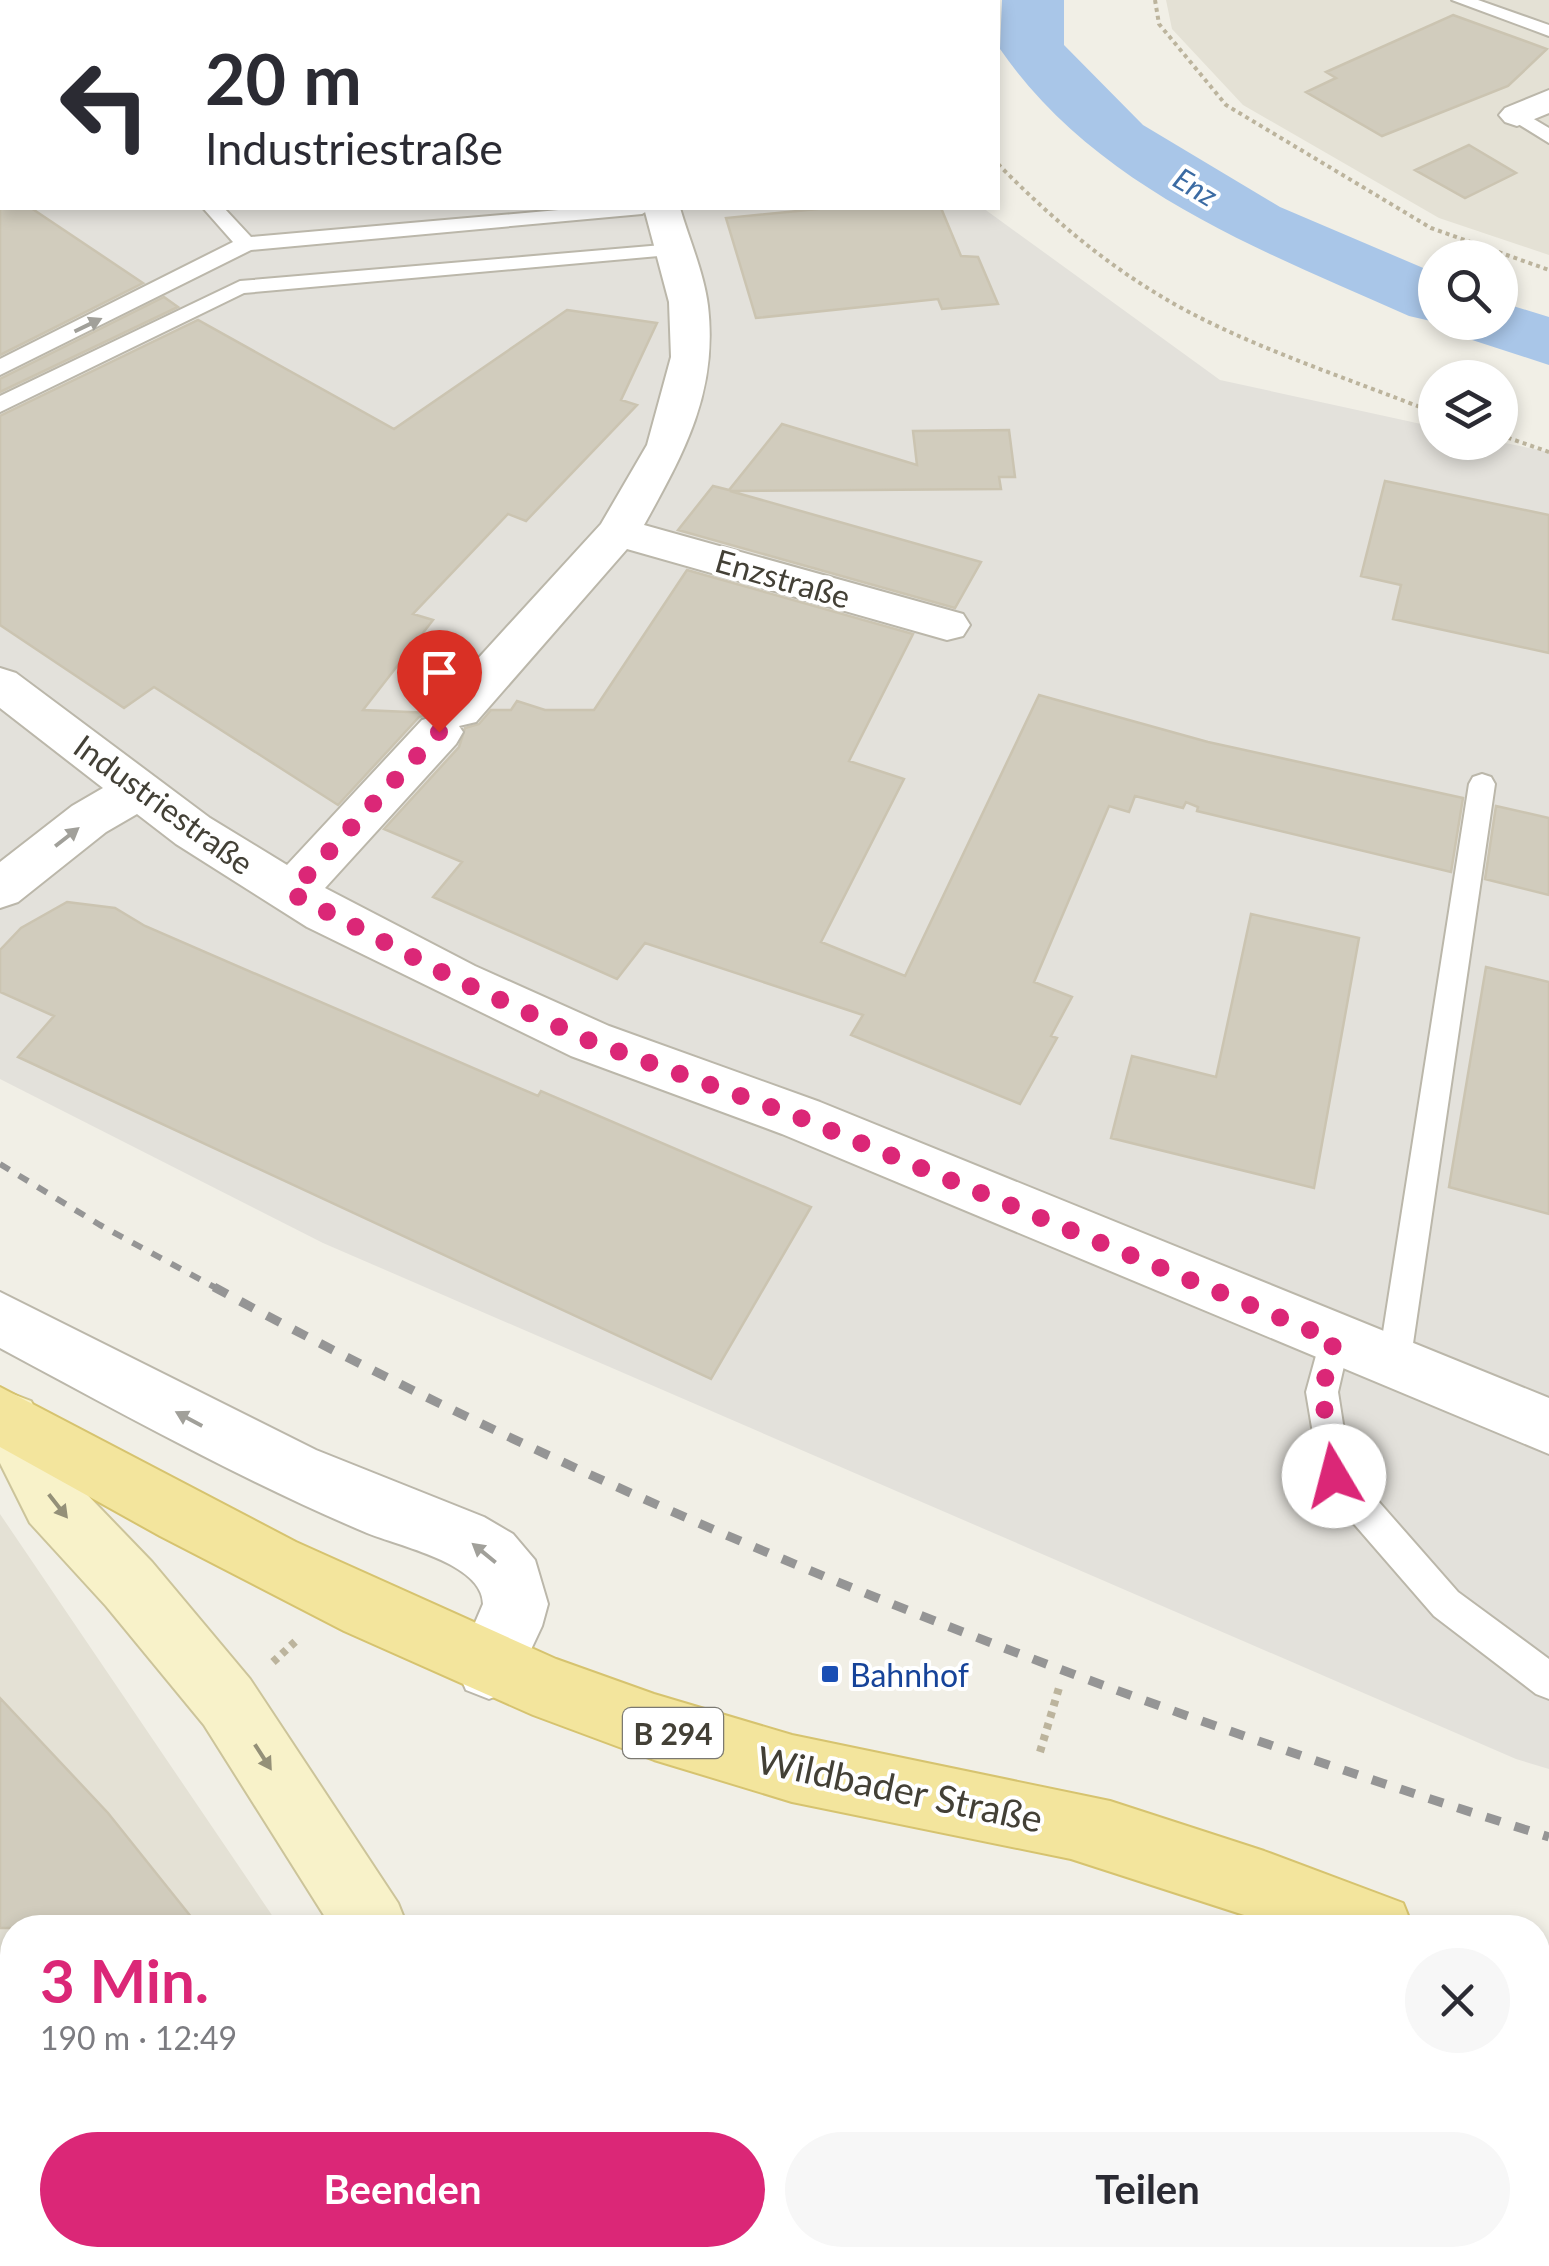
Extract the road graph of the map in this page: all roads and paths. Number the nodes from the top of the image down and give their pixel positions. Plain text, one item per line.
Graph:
1 (1155, 0) edge
2 (1461, 0) edge
3 (1549, 31) edge
4 (1549, 100) edge
5 (1517, 115) joint
6 (1549, 137) edge
7 (1000, 166) edge
8 (215, 210) edge
9 (620, 210) edge
10 (663, 210) edge
11 (246, 244) junction
12 (674, 250) junction
13 (1549, 270) edge
14 (0, 368) edge
15 (0, 405) edge
16 (1418, 406) edge
17 (1518, 441) edge
18 (1549, 452) edge
19 (618, 532) junction
20 (947, 625) dead end
21 (0, 684) edge
22 (1482, 784) dead end
23 (138, 790) junction
24 (0, 889) edge
25 (291, 893) junction
26 (0, 1318) edge
27 (1334, 1340) junction
28 (1394, 1364) junction
29 (5, 1418) edge
30 (1549, 1426) edge
31 (298, 1640) dead end
32 (489, 1667) junction
33 (258, 1675) dead end
34 (1549, 1681) edge
35 (1059, 1688) dead end
36 (1040, 1752) dead end
37 (366, 1915) edge
38 (1344, 1915) edge

1 - 13 path
2 - 3 lane
4 - 5 street
5 - 6 lane
7 - 16 path
8 - 11 lane
9 - 11 lane
10 - 12 street
14 -> 11 lane
12 - 15 lane
12 - 19 street
17 - 18 path
19 - 20 street, Enzstraße
19 - 25 street
21 - 23 street, Industriestraße
22 - 28 lane
24 -> 23 street
23 - 25 street, Industriestraße
25 - 27 street, Industriestraße
32 -> 26 street
27 - 28 street, Industriestraße
27 - 34 lane
28 - 30 street, Industriestraße
29 - 32 main road, Wildbader Straße / B 294
29 -> 37 main road
31 - 33 path
32 - 38 main road, Wildbader Straße / B 294
35 - 36 path

